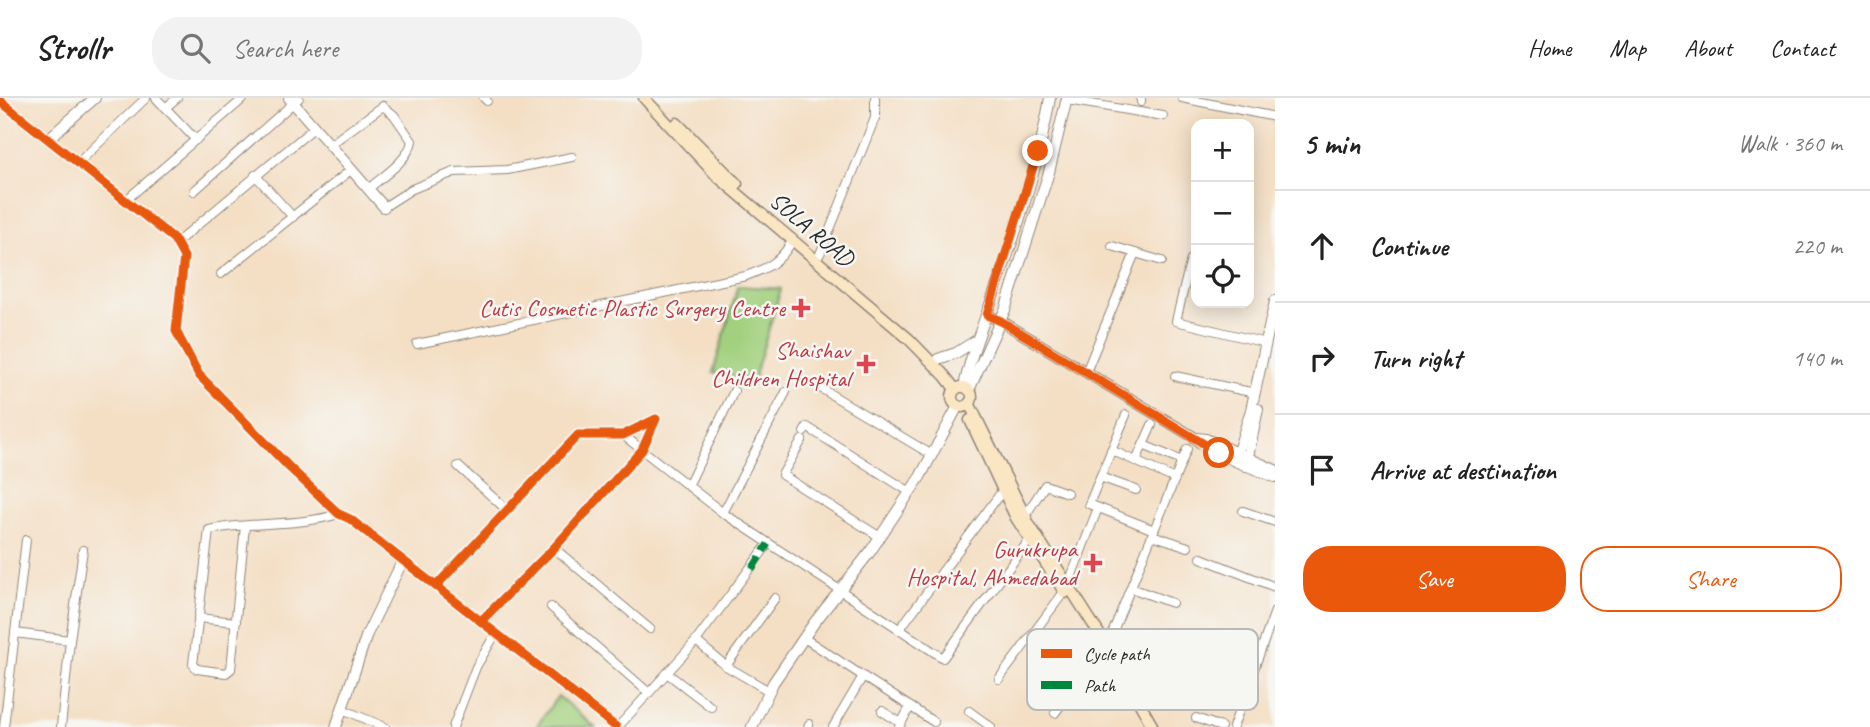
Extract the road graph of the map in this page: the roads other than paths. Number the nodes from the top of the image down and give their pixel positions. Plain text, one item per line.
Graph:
1 (95, 98) edge
2 (146, 98) edge
3 (156, 98) edge
4 (177, 98) edge
5 (244, 98) edge
6 (644, 98) edge
7 (653, 98) edge
8 (875, 98) edge
9 (1050, 98) edge
10 (1182, 98) edge
11 (1067, 99) edge
12 (294, 100) edge
13 (0, 101) edge
14 (165, 108) junction
15 (1163, 116) dead end
16 (1275, 117) edge
17 (315, 127) junction
18 (49, 138) junction
19 (196, 140) junction
20 (331, 145) junction
21 (572, 157) dead end
22 (79, 162) junction
23 (352, 169) junction
24 (255, 175) junction
25 (369, 188) junction
26 (194, 191) dead end
27 (126, 200) junction
28 (384, 207) joint
29 (293, 217) junction
30 (793, 239) junction
31 (176, 243) junction
32 (1112, 246) dead end
33 (1135, 253) junction
34 (820, 254) junction
35 (1191, 259) dead end
36 (1161, 261) dead end
37 (221, 274) dead end
38 (1275, 300) edge
39 (987, 315) junction
40 (1001, 321) junction
41 (1275, 326) edge
42 (977, 339) junction
43 (1266, 343) junction
44 (417, 344) dead end
45 (938, 359) junction
46 (1086, 372) junction
47 (1175, 376) dead end
48 (817, 386) dead end
49 (962, 388) junction
50 (734, 391) dead end
51 (786, 392) dead end
52 (1255, 393) junction
53 (964, 405) junction
54 (1126, 415) dead end
55 (1152, 425) dead end
56 (623, 435) junction
57 (1143, 445) junction
58 (1187, 449) dead end
59 (642, 450) junction
60 (1111, 450) junction
61 (932, 455) junction
62 (1236, 458) junction
63 (1136, 461) junction
64 (1182, 461) junction
65 (1247, 462) junction
66 (458, 466) dead end
67 (1275, 470) edge
68 (1100, 477) junction
69 (1275, 477) edge
70 (1175, 479) junction
71 (688, 486) junction
72 (1003, 490) junction
73 (1136, 490) dead end
74 (911, 492) junction
75 (1067, 493) dead end
76 (1098, 508) junction
77 (507, 510) junction
78 (1243, 511) dead end
79 (723, 513) junction
80 (339, 514) junction
81 (1025, 516) junction
82 (1275, 522) edge
83 (246, 526) junction
84 (1153, 533) junction
85 (880, 537) junction
86 (1030, 539) junction
87 (26, 540) dead end
88 (768, 544) junction
89 (554, 548) junction
90 (1188, 548) dead end
91 (83, 550) dead end
92 (1201, 558) dead end
93 (403, 560) junction
94 (436, 586) junction
95 (1275, 587) edge
96 (1130, 588) junction
97 (1066, 589) junction
98 (839, 592) junction
99 (775, 598) dead end
100 (1172, 603) dead end
101 (551, 607) dead end
102 (1275, 611) edge
103 (198, 618) junction
104 (481, 621) junction
105 (236, 622) junction
106 (650, 629) dead end
107 (1036, 629) edge
108 (1092, 629) edge
109 (1112, 629) edge
110 (899, 630) junction
111 (15, 633) junction
112 (496, 633) junction
113 (804, 638) junction
114 (70, 640) junction
115 (696, 641) junction
116 (1027, 641) edge
117 (1258, 657) edge
118 (726, 666) junction
119 (667, 673) junction
120 (863, 676) junction
121 (999, 679) dead end
122 (769, 691) junction
123 (649, 693) junction
124 (711, 707) dead end
125 (910, 707) junction
126 (342, 709) junction
127 (1057, 710) edge
128 (1137, 710) edge
129 (1142, 710) edge
130 (1239, 710) edge
131 (881, 711) dead end
132 (969, 711) dead end
133 (1055, 713) dead end
134 (1196, 718) dead end
135 (934, 722) dead end
136 (900, 725) edge
137 (4, 727) edge
138 (61, 727) edge
139 (336, 727) edge
140 (385, 727) edge
141 (453, 727) edge
142 (617, 727) edge
143 (752, 727) edge
144 (833, 727) edge
145 (991, 727) edge
146 (1146, 727) edge
147 (1153, 727) edge
148 (1222, 727) edge
149 (1233, 727) edge

1 - 18 street
2 - 22 street
3 - 14 street
4 - 14 street
5 - 19 street
6 - 30 main road, SOLA ROAD
7 - 34 main road, SOLA ROAD
8 - 34 street
9 - 39 street
10 - 16 street
11 - 15 street
11 - 40 street
12 - 17 street
12 - 26 street
13 - 18 street
14 - 19 street
17 - 20 street
17 - 24 street
18 - 22 street
19 - 27 street
20 - 23 street
20 - 25 street
21 - 28 street
22 - 27 street
23 - 25 street
23 - 29 street
24 - 29 street
24 - 31 street
25 - 28 street
27 - 31 street
29 - 37 street
30 - 44 street
30 - 49 main road, SOLA ROAD
31 - 80 street
32 - 33 street
33 - 36 street
33 - 46 street
34 - 45 main road, SOLA ROAD
35 - 43 street
38 - 43 street
39 - 40 street
39 - 42 street
40 - 46 street
40 - 49 street
41 - 65 street
42 - 45 street
42 - 49 street
43 - 52 street
45 - 49 main road, SOLA ROAD
46 - 62 street
47 - 52 street
48 - 61 street
49 - 53 main road
49 - 53 main road
50 - 71 street
51 - 79 street
52 - 62 street
53 - 61 street
53 - 72 main road
53 - 81 main road
54 - 60 street
55 - 57 street
56 - 59 street
56 - 59 street
56 - 77 street
57 - 63 street
57 - 64 street
58 - 64 street
59 - 71 street
59 - 89 street
60 - 63 street
60 - 68 street
61 - 74 street
62 - 65 street
63 - 70 street
64 - 70 street
65 - 67 street
65 - 69 street
66 - 77 street
68 - 73 street
68 - 76 street
70 - 84 street
71 - 79 street
72 - 86 main road
72 - 110 street
74 - 85 street
74 - 85 street
75 - 81 street
76 - 84 street
76 - 97 street
77 - 94 street
78 - 82 street
79 - 88 street
80 - 83 street
80 - 93 street
81 - 97 main road
83 - 103 street
83 - 105 street
84 - 90 street
84 - 96 street
85 - 98 street
86 - 97 main road
86 - 110 street
87 - 111 street
88 - 98 street
88 - 115 street
89 - 104 street
89 - 106 street
91 - 114 street
92 - 95 street
93 - 94 street
93 - 126 street
94 - 104 street
96 - 100 street
96 - 109 street
97 - 107 street
97 - 108 main road
98 - 110 street
98 - 113 street
99 - 118 street
101 - 123 street
102 - 117 street
103 - 105 street
103 - 105 street
104 - 112 street
111 - 114 street
111 - 137 street
112 - 141 street
112 - 142 street
113 - 120 street
113 - 122 street
114 - 138 street
115 - 118 street
115 - 119 street
116 - 121 street
118 - 122 street
119 - 123 street
119 - 124 street
120 - 125 street
120 - 144 street
122 - 143 street
123 - 142 street
125 - 135 street
125 - 136 street
126 - 139 street
126 - 140 street
127 - 133 street
128 - 146 main road
129 - 147 main road
130 - 149 street
131 - 136 street
132 - 145 street
134 - 148 street

